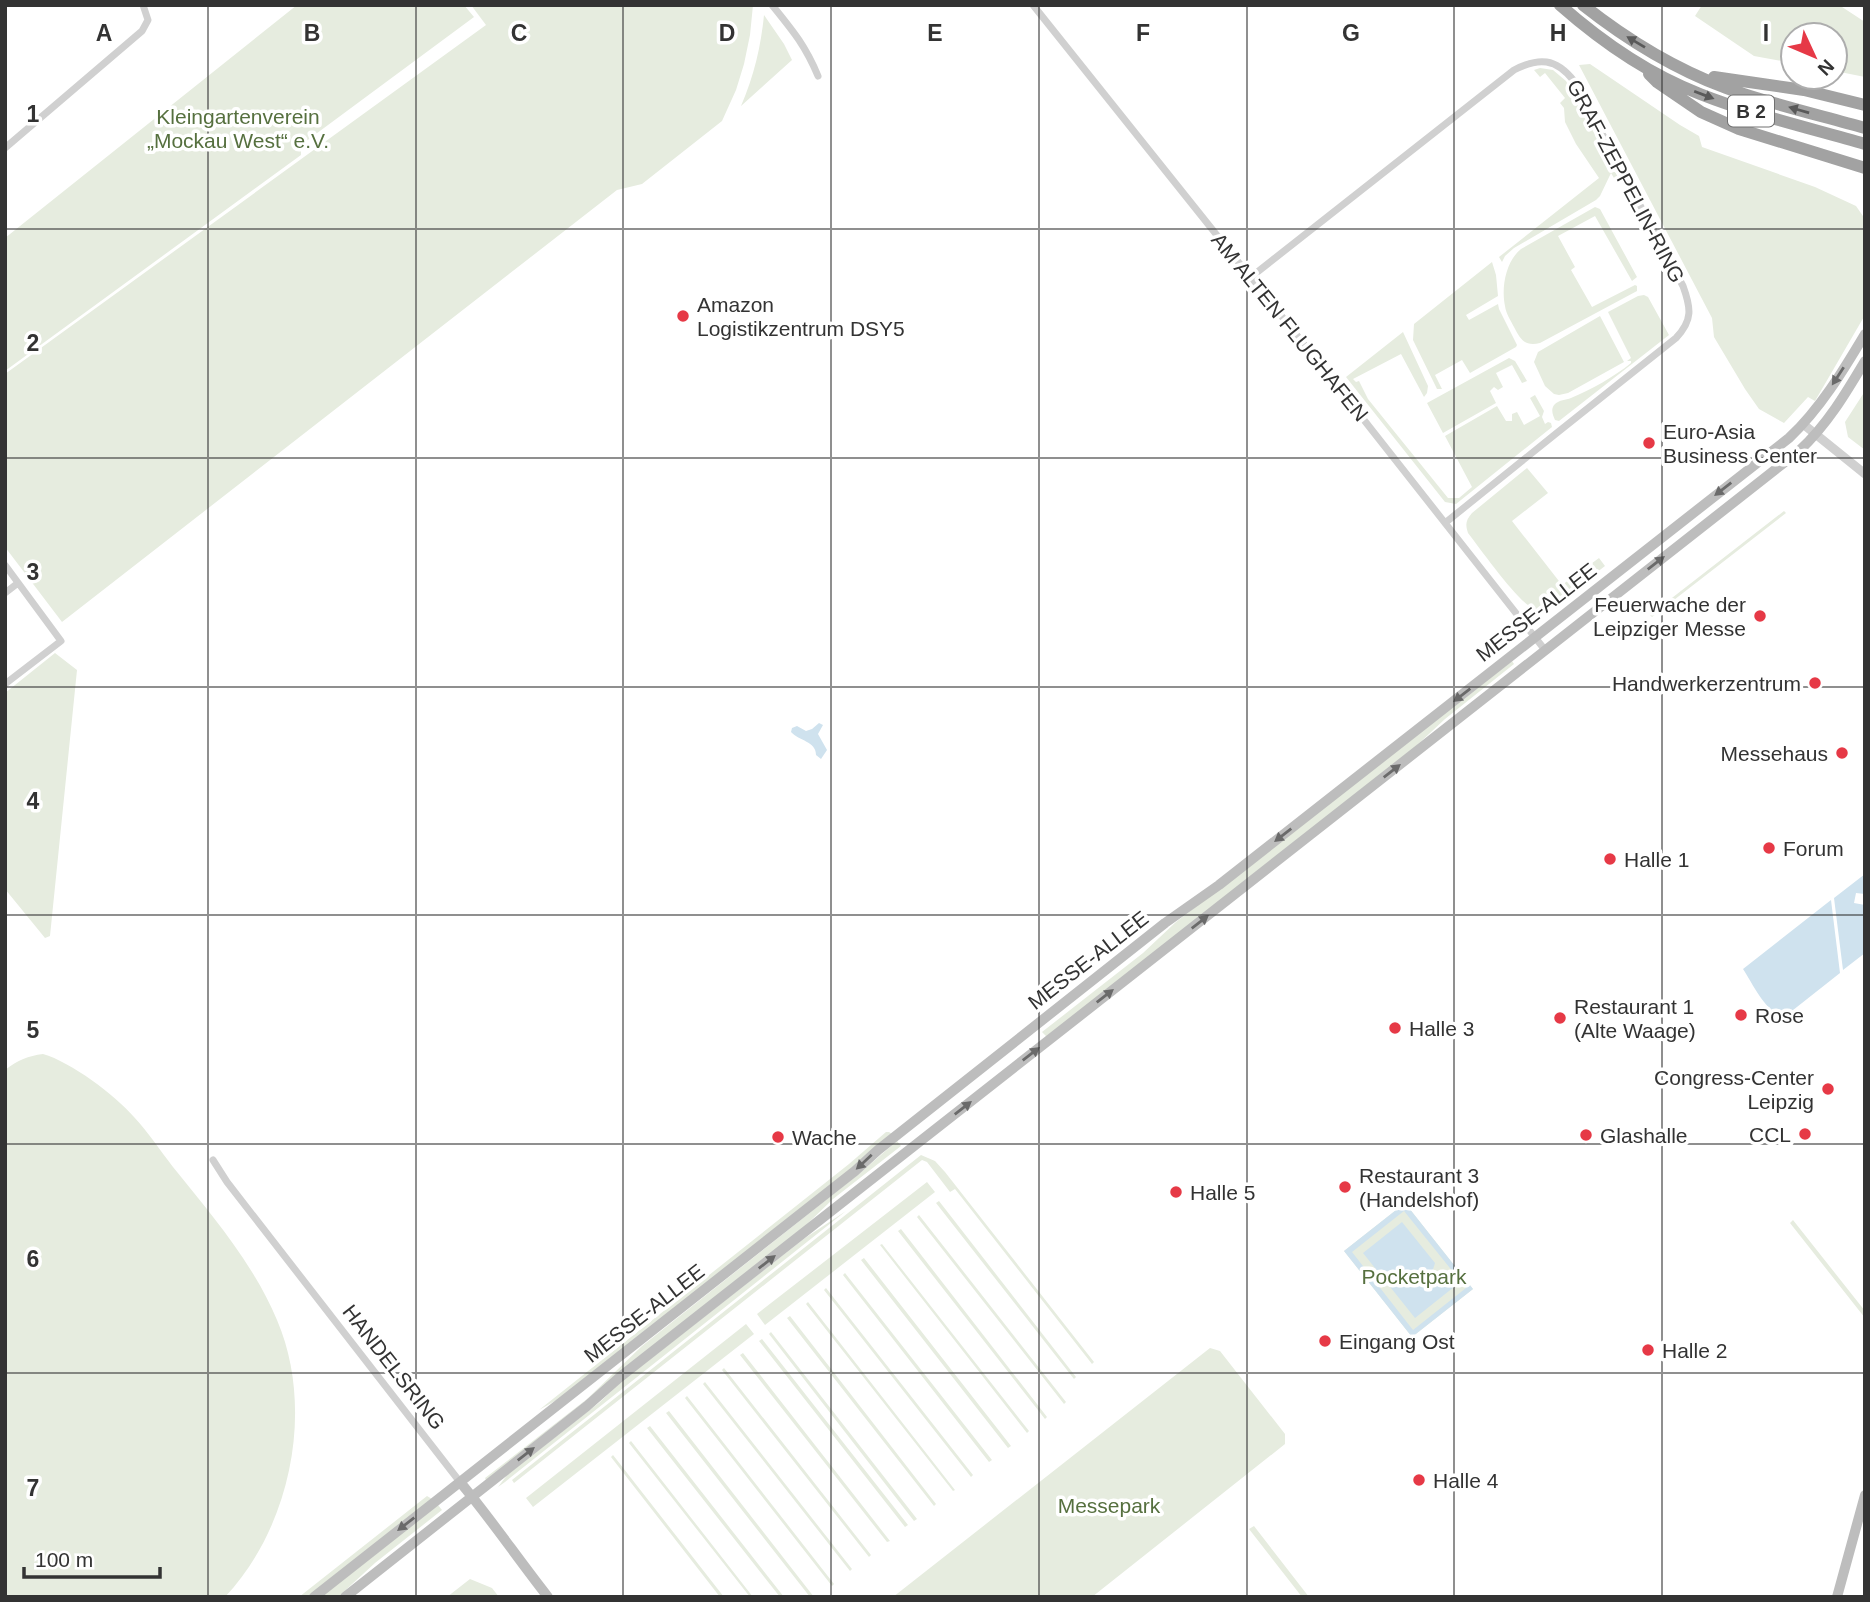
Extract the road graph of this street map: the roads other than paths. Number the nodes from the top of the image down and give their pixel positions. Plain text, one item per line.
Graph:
1 (143, 5) edge
2 (772, 5) edge
3 (1033, 5) edge
4 (1560, 5) edge
5 (1583, 5) edge
6 (1642, 66) junction
7 (1693, 73) junction
8 (818, 76) dead end
9 (1865, 105) edge
10 (1865, 128) edge
11 (1865, 144) edge
12 (5, 148) edge
13 (1865, 169) edge
14 (1251, 277) junction
15 (1865, 334) edge
16 (1865, 361) edge
17 (1803, 424) junction
18 (1815, 435) junction
19 (1865, 474) edge
20 (1445, 523) junction
21 (5, 565) edge
22 (18, 583) junction
23 (5, 593) edge
24 (1535, 637) junction
25 (1545, 650) junction
26 (5, 684) edge
27 (213, 1160) dead end
28 (460, 1482) junction
29 (1865, 1496) edge
30 (472, 1497) junction
31 (314, 1597) edge
32 (345, 1597) edge
33 (548, 1597) edge
34 (1837, 1597) edge

1 - 12 street
2 - 8 street
3 - 14 street, AM ALTEN FLUGHAFEN
4 - 6 highway, B 2
7 -> 5 highway, B 2
6 -> 11 highway, B 2
6 - 13 highway
7 - 9 highway
10 -> 7 highway, B 2
14 - 20 street, AM ALTEN FLUGHAFEN
14 - 20 street, GRAF-ZEPPELIN-RING
15 -> 17 main road, MESSE-ALLEE
16 - 18 main road, MESSE-ALLEE
17 - 18 street
17 -> 24 main road, MESSE-ALLEE
18 - 19 street
25 -> 18 main road, MESSE-ALLEE
20 - 24 street, AM ALTEN FLUGHAFEN
21 - 22 street
22 - 23 street
22 - 26 street
24 - 25 street, AM ALTEN FLUGHAFEN
24 -> 28 main road, MESSE-ALLEE
30 -> 25 main road, MESSE-ALLEE
27 - 28 street, HANDELSRING
28 - 30 main road, HANDELSRING
28 -> 31 main road, MESSE-ALLEE
29 - 34 main road
30 - 32 main road, MESSE-ALLEE
30 - 33 main road, HANDELSRING

